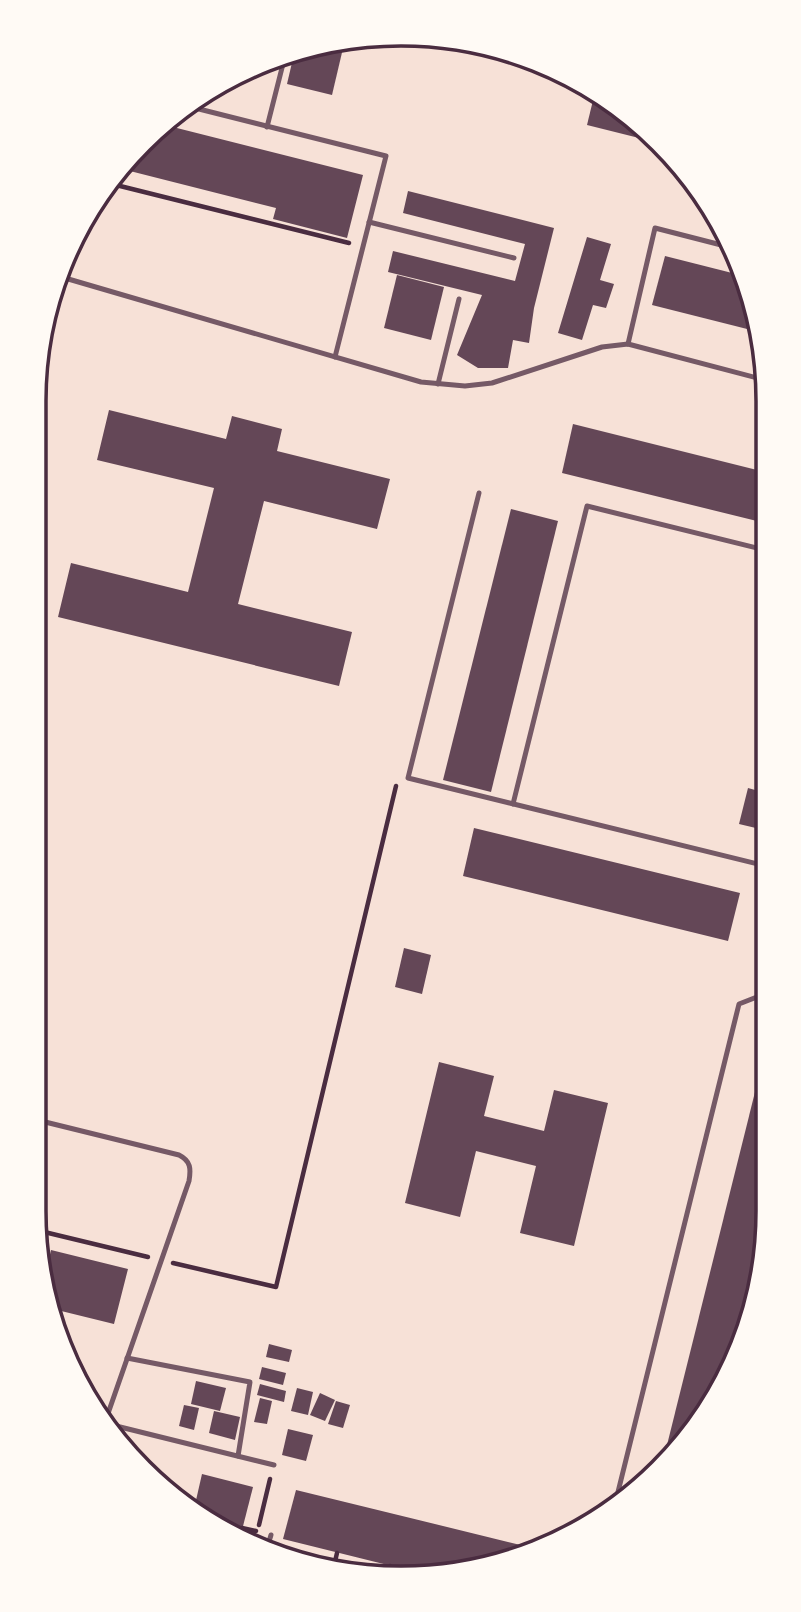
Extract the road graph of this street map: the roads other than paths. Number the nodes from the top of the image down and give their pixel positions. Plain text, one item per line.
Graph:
1 (283, 65) edge
2 (198, 109) edge
3 (267, 127) junction
4 (369, 222) junction
5 (720, 245) edge
6 (514, 258) dead end
7 (67, 279) edge
8 (458, 299) dead end
9 (628, 344) junction
10 (335, 357) junction
11 (755, 377) edge
12 (438, 384) junction
13 (479, 492) dead end
14 (756, 548) edge
15 (513, 804) junction
16 (756, 864) edge
17 (756, 998) edge
18 (46, 1122) edge
19 (127, 1358) junction
20 (108, 1413) edge
21 (119, 1427) edge
22 (238, 1456) junction
23 (274, 1465) road end
24 (618, 1492) edge
25 (271, 1535) dead end
26 (269, 1541) edge

1 - 3 lane
2 - 3 lane
3 - 4 lane
4 - 6 lane
4 - 10 lane
5 - 9 lane
7 - 10 lane
8 - 12 lane
9 - 11 lane
9 - 12 lane
10 - 12 lane
13 - 15 lane
14 - 15 lane
15 - 16 lane
17 - 24 lane
18 - 19 lane
19 - 20 lane
19 - 22 lane
21 - 22 lane
22 - 23 lane
25 - 26 lane

